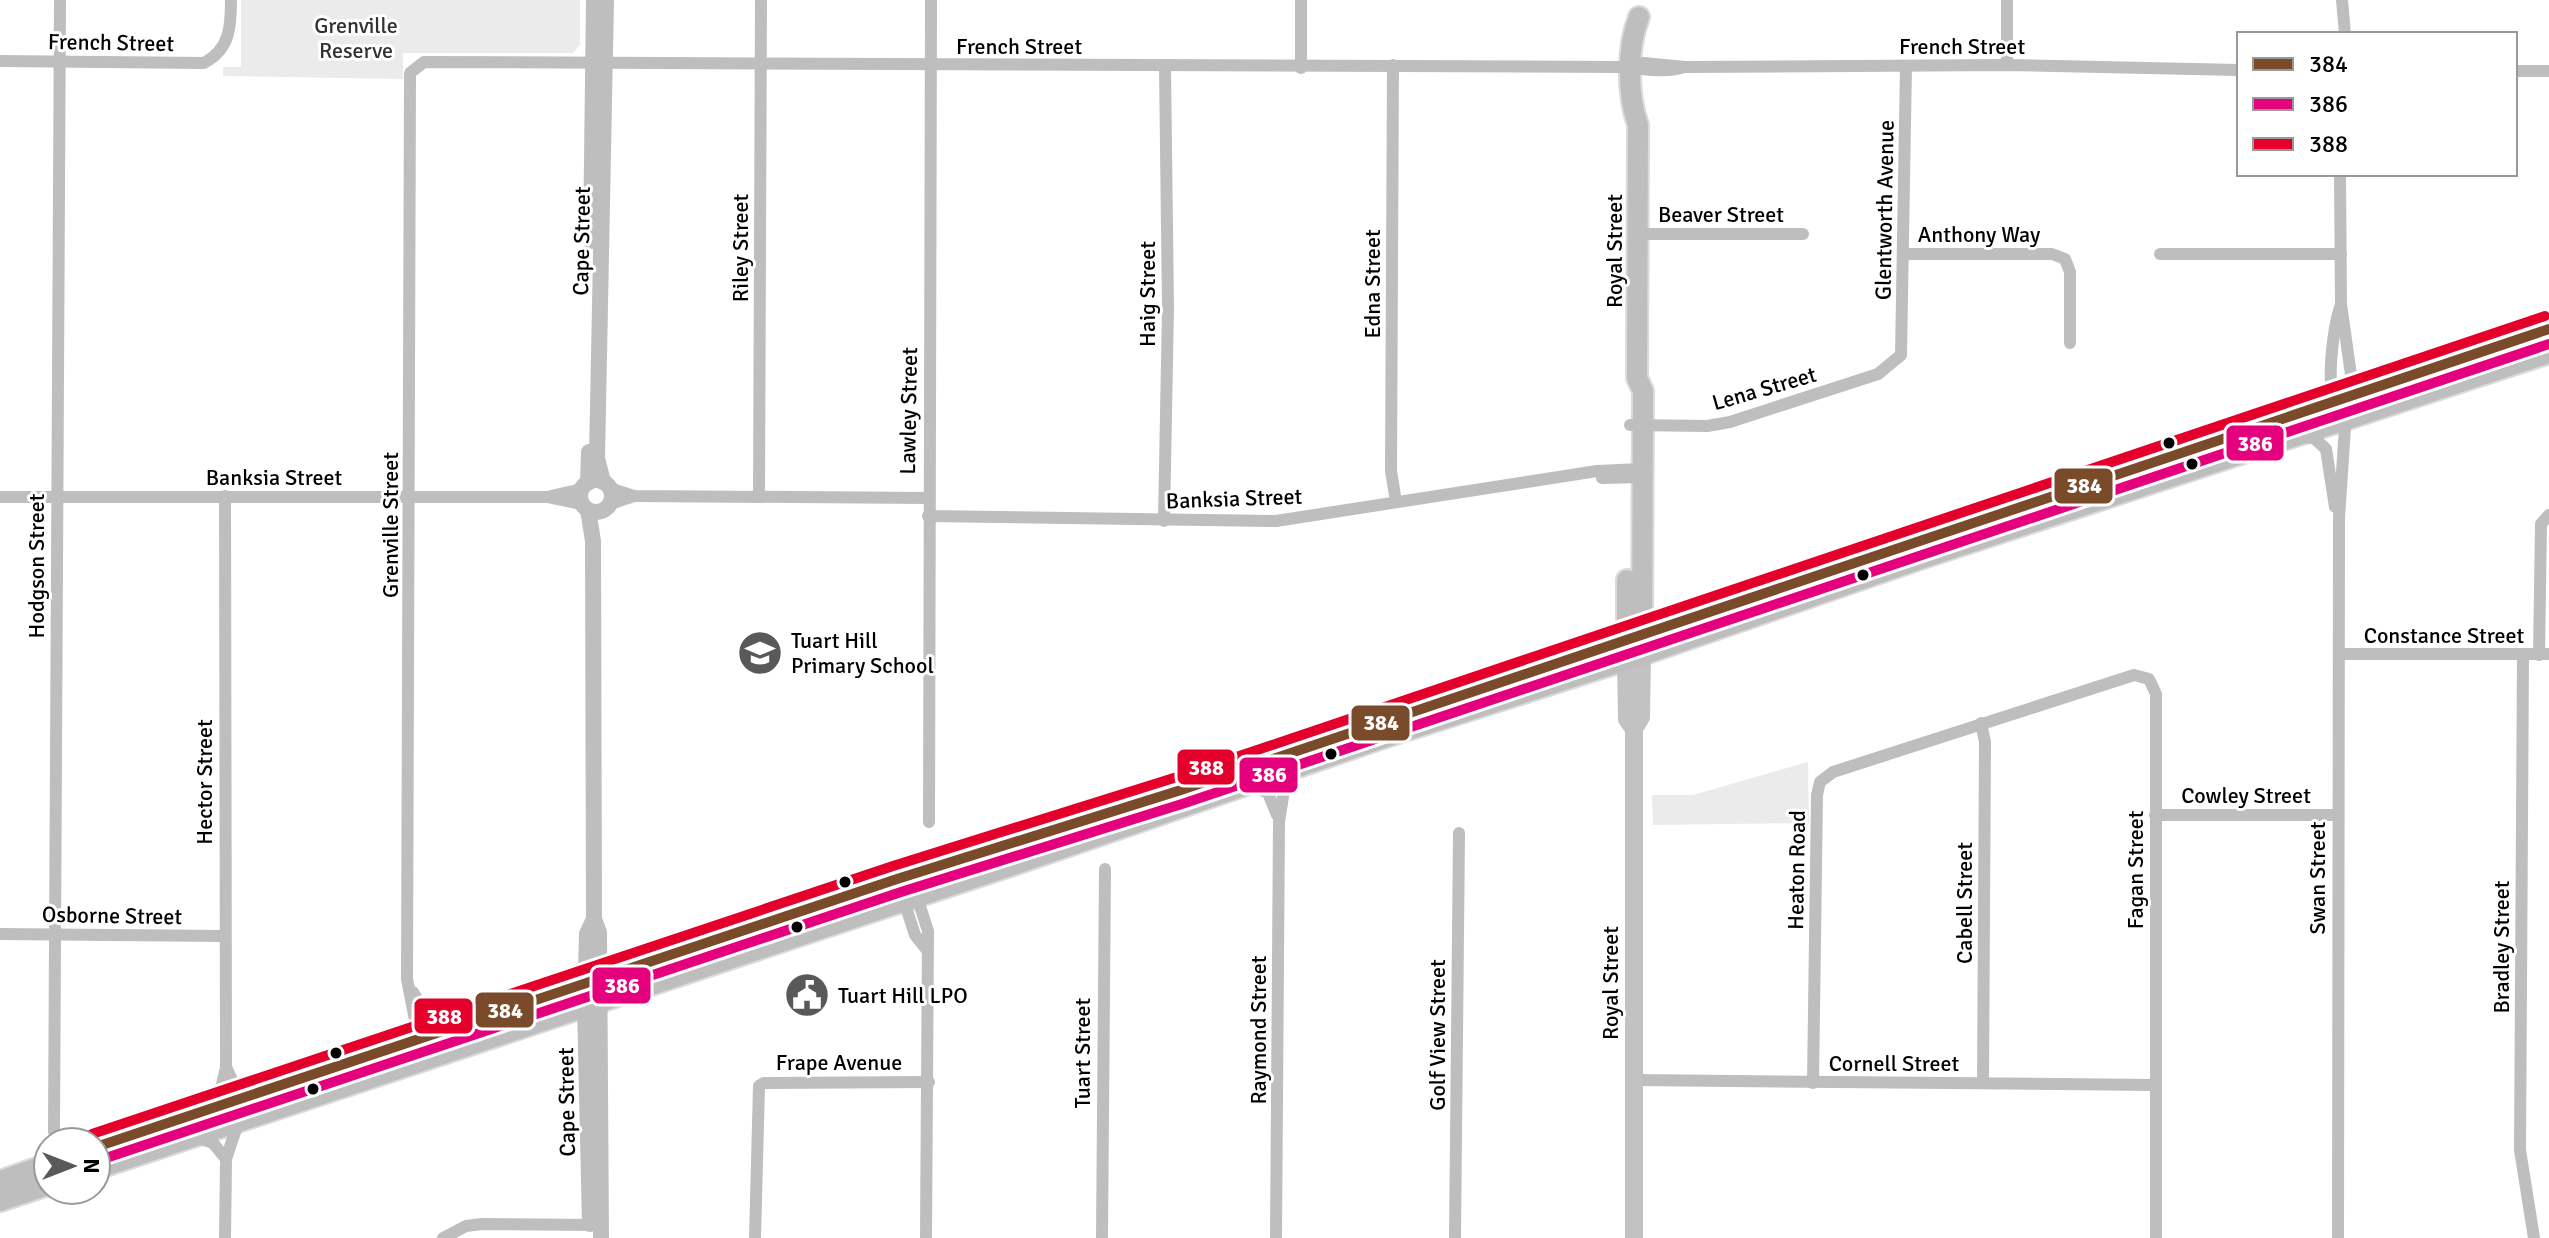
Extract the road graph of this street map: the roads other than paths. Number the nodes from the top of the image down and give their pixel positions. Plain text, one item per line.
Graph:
1 (60, 0) edge
2 (231, 0) edge
3 (594, 0) edge
4 (606, 0) edge
5 (761, 0) edge
6 (931, 0) edge
7 (1301, 0) edge
8 (2007, 0) edge
9 (2342, 2) edge
10 (1639, 8) edge
11 (2337, 32) edge
12 (2345, 32) edge
13 (0, 61) edge
14 (60, 61) junction
15 (600, 62) junction
16 (761, 63) junction
17 (1393, 65) junction
18 (2007, 65) junction
19 (931, 66) junction
20 (1165, 66) junction
21 (1906, 66) junction
22 (1640, 67) junction
23 (1301, 68) junction
24 (2237, 70) edge
25 (2517, 71) edge
26 (2549, 71) edge
27 (410, 73) joint
28 (2340, 176) edge
29 (1638, 234) junction
30 (1803, 234) dead end
31 (1903, 254) junction
32 (2160, 254) dead end
33 (2341, 254) junction
34 (2341, 304) junction
35 (2549, 329) edge
36 (2070, 343) dead end
37 (2549, 353) edge
38 (1901, 355) joint
39 (2369, 402) junction
40 (2339, 413) junction
41 (1636, 425) junction
42 (2296, 437) junction
43 (1634, 473) junction
44 (225, 496) junction
45 (596, 496) junction
46 (759, 496) junction
47 (0, 497) edge
48 (56, 497) junction
49 (410, 498) junction
50 (928, 498) junction
51 (1396, 502) junction
52 (2549, 515) edge
53 (928, 516) junction
54 (2339, 518) junction
55 (1164, 521) junction
56 (1634, 635) junction
57 (2339, 654) junction
58 (2544, 654) edge
59 (2523, 655) junction
60 (1634, 658) junction
61 (1981, 723) junction
62 (1287, 771) junction
63 (1247, 784) junction
64 (2155, 815) junction
65 (2337, 815) junction
66 (929, 822) dead end
67 (1279, 822) junction
68 (1459, 833) dead end
69 (1105, 869) dead end
70 (903, 877) junction
71 (910, 898) junction
72 (877, 910) junction
73 (594, 919) junction
74 (768, 923) junction
75 (0, 934) edge
76 (54, 935) junction
77 (224, 936) junction
78 (599, 938) junction
79 (703, 944) junction
80 (765, 947) junction
81 (627, 970) junction
82 (407, 979) junction
83 (592, 992) junction
84 (551, 1017) junction
85 (446, 1032) junction
86 (412, 1043) junction
87 (586, 1044) junction
88 (226, 1067) junction
89 (1634, 1080) junction
90 (929, 1082) junction
91 (1813, 1083) junction
92 (1983, 1083) junction
93 (2154, 1085) junction
94 (252, 1096) junction
95 (217, 1107) junction
96 (238, 1123) junction
97 (54, 1126) edge
98 (194, 1136) junction
99 (112, 1142) edge
100 (226, 1159) junction
101 (112, 1164) edge
102 (32, 1170) edge
103 (0, 1181) edge
104 (32, 1190) edge
105 (0, 1201) edge
106 (596, 1232) edge
107 (225, 1238) edge
108 (443, 1238) edge
109 (755, 1238) edge
110 (926, 1238) edge
111 (1102, 1238) edge
112 (1276, 1238) edge
113 (1455, 1238) edge
114 (1634, 1238) edge
115 (2156, 1238) edge
116 (2338, 1238) edge
117 (2534, 1238) edge

1 - 14 street, Hodgson Street
2 - 14 street, French Street
3 - 15 street, Cape Street
4 - 15 street, Cape Street
5 - 16 street, Riley Street
6 - 19 street, Lawley Street
7 - 23 street
8 - 18 street
9 - 11 street
9 - 12 street
10 - 22 main road, Royal Street
13 - 14 street, French Street
14 - 48 street, Hodgson Street
15 - 16 street, French Street
15 - 27 street, French Street
15 - 45 street, Cape Street
16 - 19 street, French Street
16 - 46 street, Riley Street
17 - 22 street, French Street
17 - 23 street, French Street
17 - 51 street, Edna Street
18 - 21 street, French Street
18 - 24 street, French Street
19 - 20 street, French Street
19 - 50 street, Lawley Street
20 - 23 street, French Street
20 - 55 street, Haig Street
21 - 22 street, French Street
21 - 31 street, Glentworth Avenue
22 - 29 main road, Royal Street
25 - 26 street
27 - 49 street, Grenville Street
28 - 33 street, Swan Street
29 - 30 street, Beaver Street
29 - 41 main road, Royal Street
31 - 36 street, Anthony Way
31 - 38 street, Glentworth Avenue
32 - 33 street
33 - 34 street, Swan Street
34 - 39 street, Swan Street
34 - 40 street, Swan Street
35 - 39 main road
37 - 39 main road
38 - 41 street, Lena Street
39 - 40 main road
40 - 42 main road
40 - 54 street, Swan Street
40 - 56 main road
41 - 43 main road, Royal Street
42 - 54 street, Swan Street
42 - 60 main road
43 - 51 street, Banksia Street
43 - 56 main road, Royal Street
44 - 48 street, Banksia Street
44 - 49 street, Banksia Street
44 - 77 street, Hector Street
45 - 46 street
45 - 49 street, Banksia Street
45 - 73 street, Cape Street
46 - 50 street
47 - 48 street, Banksia Street
48 - 76 street, Hodgson Street
49 - 82 street, Grenville Street
50 - 53 street, Lawley Street
51 - 55 street, Banksia Street
52 - 58 street
53 - 55 street, Banksia Street
53 - 66 street, Lawley Street
54 - 57 street, Swan Street
56 - 60 main road, Royal Street
56 - 70 main road
57 - 59 street, Constance Street
57 - 65 street, Swan Street
58 - 59 street, Constance Street
59 - 117 street, Bradley Street
60 - 62 main road
60 - 89 main road, Royal Street
61 - 64 street, Fagan Street
61 - 91 street, Heaton Road
61 - 92 street, Cabell Street
62 - 63 main road
62 - 67 street, Raymond Street
63 - 67 street
63 - 71 main road
64 - 65 street, Cowley Street
64 - 93 street, Fagan Street
65 - 116 street, Swan Street
67 - 112 street, Raymond Street
68 - 113 street, Golf View Street
69 - 111 street, Tuart Street
70 - 71 street
70 - 74 main road
71 - 72 main road
71 - 90 street
72 - 74 main road
72 - 80 main road
73 - 78 street, Cape Street
73 - 83 street, Cape Street
74 - 79 main road
75 - 76 street, Osborne Street
76 - 77 street, Osborne Street
76 - 97 street, Hodgson Street
77 - 88 street, Hector Street
78 - 81 street
78 - 83 street, Cape Street
79 - 80 main road
79 - 81 main road
80 - 83 main road
81 - 83 main road
82 - 85 street, Grenville Street
82 - 86 street, Grenville Street
83 - 84 main road
83 - 85 main road
83 - 87 street, Cape Street
83 - 106 street, Cape Street
84 - 87 street
84 - 96 main road
85 - 86 main road
86 - 94 main road
87 - 106 street, Cape Street
88 - 94 street
88 - 95 street, Hector Street
89 - 91 street, Cornell Street
89 - 114 main road, Royal Street
90 - 109 street, Frape Avenue
90 - 110 street
91 - 92 street, Cornell Street
92 - 93 street, Cornell Street
93 - 115 street, Fagan Street
94 - 95 main road
95 - 99 main road
96 - 98 main road
96 - 100 street
98 - 100 street
98 - 101 main road
100 - 107 street
102 - 103 main road
104 - 105 main road
106 - 108 street

